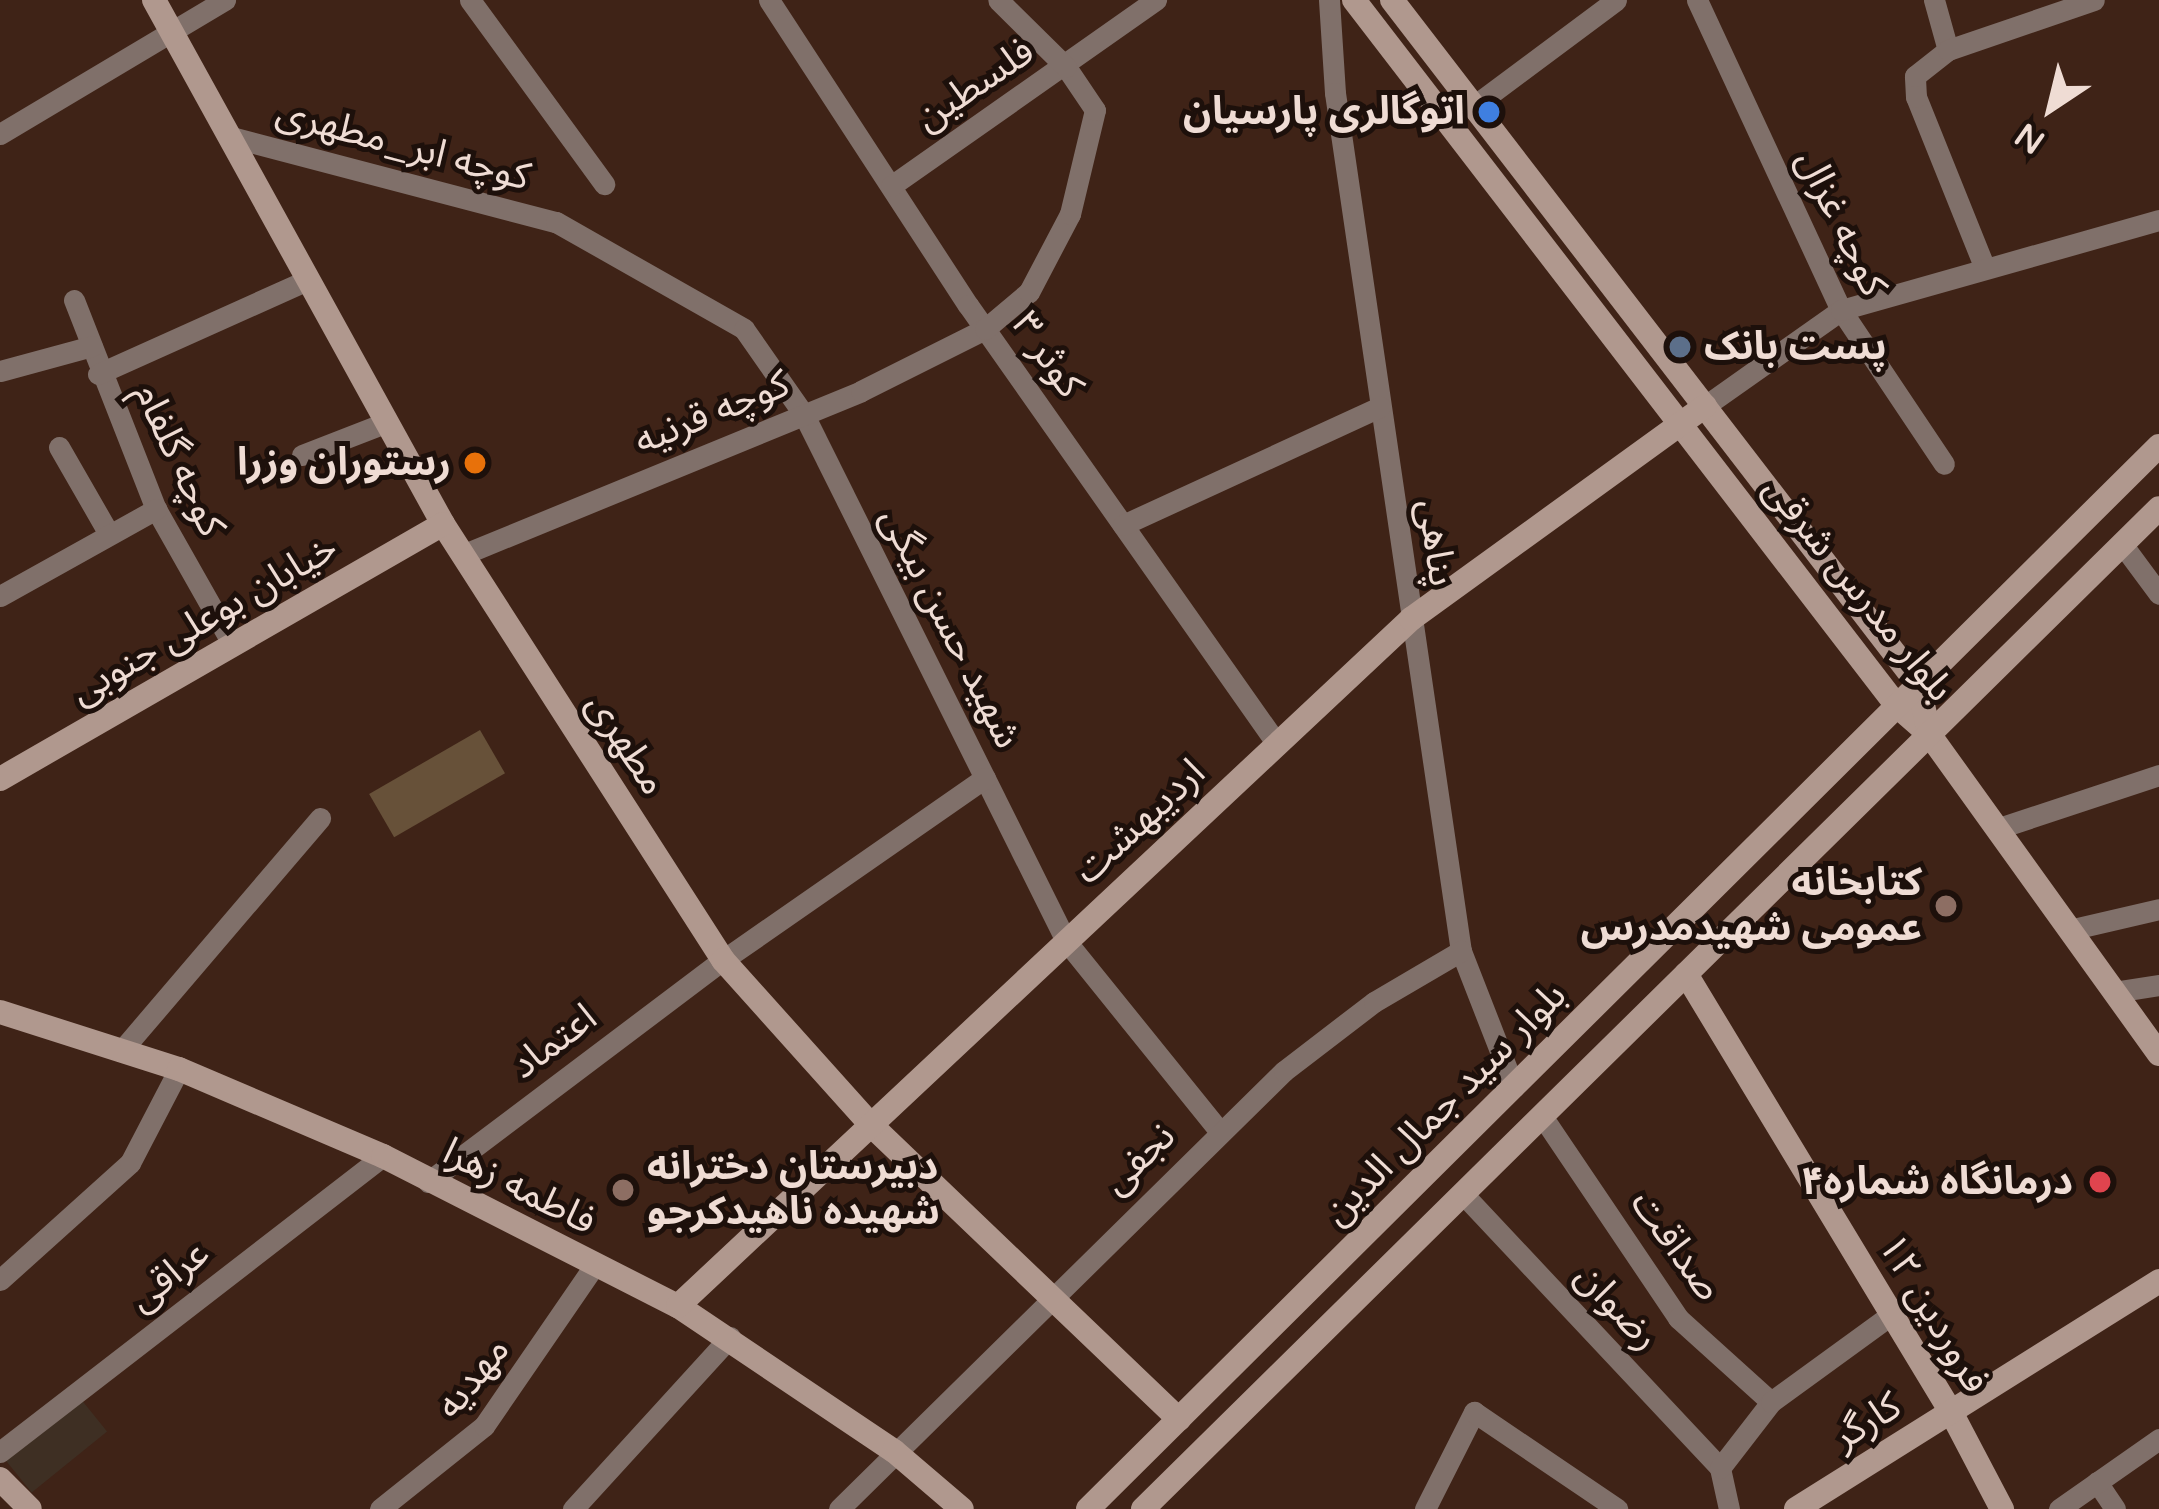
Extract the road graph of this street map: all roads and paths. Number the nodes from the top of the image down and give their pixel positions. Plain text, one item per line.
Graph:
1 (154, 0) edge
2 (225, 0) edge
3 (470, 0) edge
4 (769, 0) edge
5 (1156, 0) edge
6 (1329, 0) edge
7 (1354, 0) edge
8 (1392, 0) edge
9 (1616, 0) edge
10 (1697, 0) edge
11 (1934, 0) edge
12 (2094, 0) edge
13 (1006, 3) edge
14 (172, 34) junction
15 (1948, 50) junction
16 (1066, 67) junction
17 (1474, 106) junction
18 (0, 134) edge
19 (231, 136) junction
20 (604, 184) dead end
21 (891, 186) junction
22 (2159, 220) edge
23 (556, 223) joint
24 (1984, 266) junction
25 (309, 279) junction
26 (74, 300) dead end
27 (1840, 310) junction
28 (985, 329) junction
29 (92, 346) junction
30 (0, 371) edge
31 (98, 374) junction
32 (1705, 406) junction
33 (1380, 407) junction
34 (804, 415) junction
35 (387, 422) junction
36 (1679, 423) junction
37 (2159, 446) edge
38 (59, 447) dead end
39 (302, 455) dead end
40 (1944, 464) dead end
41 (2159, 508) edge
42 (156, 509) junction
43 (443, 524) junction
44 (1123, 525) junction
45 (109, 534) junction
46 (2122, 544) junction
47 (462, 555) junction
48 (4, 584) edge
49 (2159, 594) edge
50 (1411, 620) junction
51 (233, 645) junction
52 (1919, 685) junction
53 (1898, 706) junction
54 (1929, 734) junction
55 (1277, 744) junction
56 (2159, 775) edge
57 (985, 778) junction
58 (0, 779) edge
59 (320, 818) dead end
60 (1996, 829) junction
61 (2159, 909) edge
62 (2069, 930) junction
63 (1066, 941) junction
64 (1461, 951) junction
65 (723, 960) junction
66 (1686, 974) junction
67 (2159, 985) edge
68 (2114, 992) junction
69 (0, 1012) edge
70 (122, 1050) junction
71 (2159, 1054) edge
72 (179, 1070) junction
73 (1514, 1087) junction
74 (1542, 1116) junction
75 (871, 1125) junction
76 (1220, 1132) junction
77 (383, 1156) junction
78 (428, 1182) junction
79 (1463, 1193) junction
80 (1356, 1243) junction
81 (594, 1266) junction
82 (1383, 1273) junction
83 (0, 1280) edge
84 (2159, 1281) edge
85 (1049, 1294) junction
86 (678, 1306) junction
87 (1892, 1314) junction
88 (730, 1337) junction
89 (1771, 1402) junction
90 (1951, 1412) junction
91 (1179, 1419) junction
92 (2159, 1439) edge
93 (894, 1451) junction
94 (0, 1452) edge
95 (1720, 1468) junction
96 (0, 1479) edge
97 (2097, 1482) junction
98 (30, 1509) edge
99 (380, 1509) edge
100 (574, 1509) edge
101 (839, 1509) edge
102 (962, 1509) edge
103 (1088, 1509) edge
104 (1143, 1509) edge
105 (1425, 1509) edge
106 (1617, 1509) edge
107 (1730, 1509) edge
108 (1796, 1509) edge
109 (2002, 1509) edge
110 (2059, 1509) edge
111 (2115, 1509) edge

1 - 14 street, مطهری
2 - 14 street
3 - 20 street
4 - 21 street, کوثر ۳
5 - 16 street, فلسطین
6 - 33 street, پناهی
7 - 36 street, بلوار مدرس شرقی
8 - 17 street, بلوار مدرس شرقی
9 - 17 street
10 - 27 street, کوچه غزال
11 - 15 street
12 - 15 street
13 - 16 street, کوچه قرنیه
14 - 18 street
14 - 19 street, مطهری
15 - 24 street
16 - 21 street, فلسطین
16 - 28 street, کوچه قرنیه
17 - 32 street, بلوار مدرس شرقی
19 - 23 street, کوچه ابر_مطهری
19 - 25 street, مطهری
21 - 28 street, کوثر ۳
22 - 24 street
23 - 34 street, شهید حسن بیگی
24 - 27 street
25 - 31 street
25 - 35 street, مطهری
26 - 29 street, کوچه گلفام
27 - 32 street
27 - 40 street, کوچه غزال
28 - 34 street, کوچه قرنیه
28 - 44 street, کوثر ۳
29 - 30 street
29 - 31 street, کوچه گلفام
31 - 42 street, کوچه گلفام
32 - 36 street, اردیبهشت
32 - 52 street, بلوار مدرس شرقی
33 - 44 street
33 - 50 street, پناهی
34 - 47 street, کوچه قرنیه
34 - 57 street, شهید حسن بیگی
35 - 39 street
35 - 43 street, مطهری
36 - 50 street, اردیبهشت
36 - 53 street, بلوار مدرس شرقی
37 - 52 street, بلوار سید جمال الدین
38 - 45 street
41 - 46 street, بلوار سید جمال الدین
42 - 45 street
42 - 51 street, کوچه گلفام
43 - 47 street, مطهری
43 - 51 street, خیابان بوعلی جنوبی
44 - 55 street, کوثر ۳
45 - 48 street
46 - 49 street
46 - 54 street, بلوار سید جمال الدین
47 - 65 street, مطهری
50 - 55 street, اردیبهشت
50 - 64 street, پناهی
51 - 58 street, خیابان بوعلی جنوبی
52 - 53 street, بلوار سید جمال الدین
52 - 54 street, بلوار مدرس شرقی
53 - 54 street, بلوار مدرس شرقی
53 - 73 street, بلوار سید جمال الدین
54 - 60 street
54 - 66 street, بلوار سید جمال الدین
55 - 63 street, اردیبهشت
56 - 60 street
57 - 63 street, شهید حسن بیگی
57 - 65 street, اعتماد
59 - 70 street
60 - 62 street
61 - 62 street
62 - 68 street
63 - 75 street, اردیبهشت
63 - 76 street, شهید حسن بیگی
64 - 73 street, پناهی
64 - 76 street, نجفی
65 - 75 street, مطهری
65 - 78 street, اعتماد
66 - 74 street, بلوار سید جمال الدین
66 - 87 street, ۱۲ فروردین
67 - 68 street
68 - 71 street
69 - 70 street, فاطمه زهرا
70 - 72 street, فاطمه زهرا
72 - 77 street, فاطمه زهرا
72 - 83 street
73 - 80 street, بلوار سید جمال الدین
74 - 79 street, بلوار سید جمال الدین
74 - 89 street, صداقت
75 - 85 street, مطهری
75 - 86 street, اردیبهشت
76 - 85 street, نجفی
77 - 78 street, فاطمه زهرا
77 - 94 street, عراقی
78 - 81 street, فاطمه زهرا
79 - 82 street, بلوار سید جمال الدین
79 - 95 street, رضوان
80 - 82 street
80 - 91 street, بلوار سید جمال الدین
81 - 86 street, فاطمه زهرا
81 - 99 street, مهدیه
82 - 104 street, بلوار سید جمال الدین
84 - 90 street, کارگر
85 - 91 street, مطهری
85 - 93 street, نجفی
86 - 88 street, فاطمه زهرا
87 - 89 street
87 - 90 street, ۱۲ فروردین
88 - 93 street, فاطمه زهرا
88 - 100 street
89 - 95 street
90 - 108 street, کارگر
90 - 109 street, ۱۲ فروردین
91 - 103 street, بلوار سید جمال الدین
92 - 97 street
93 - 101 street, نجفی
93 - 102 street, فاطمه زهرا
95 - 107 street
96 - 98 street
97 - 110 street
97 - 111 street
105 - 106 street

